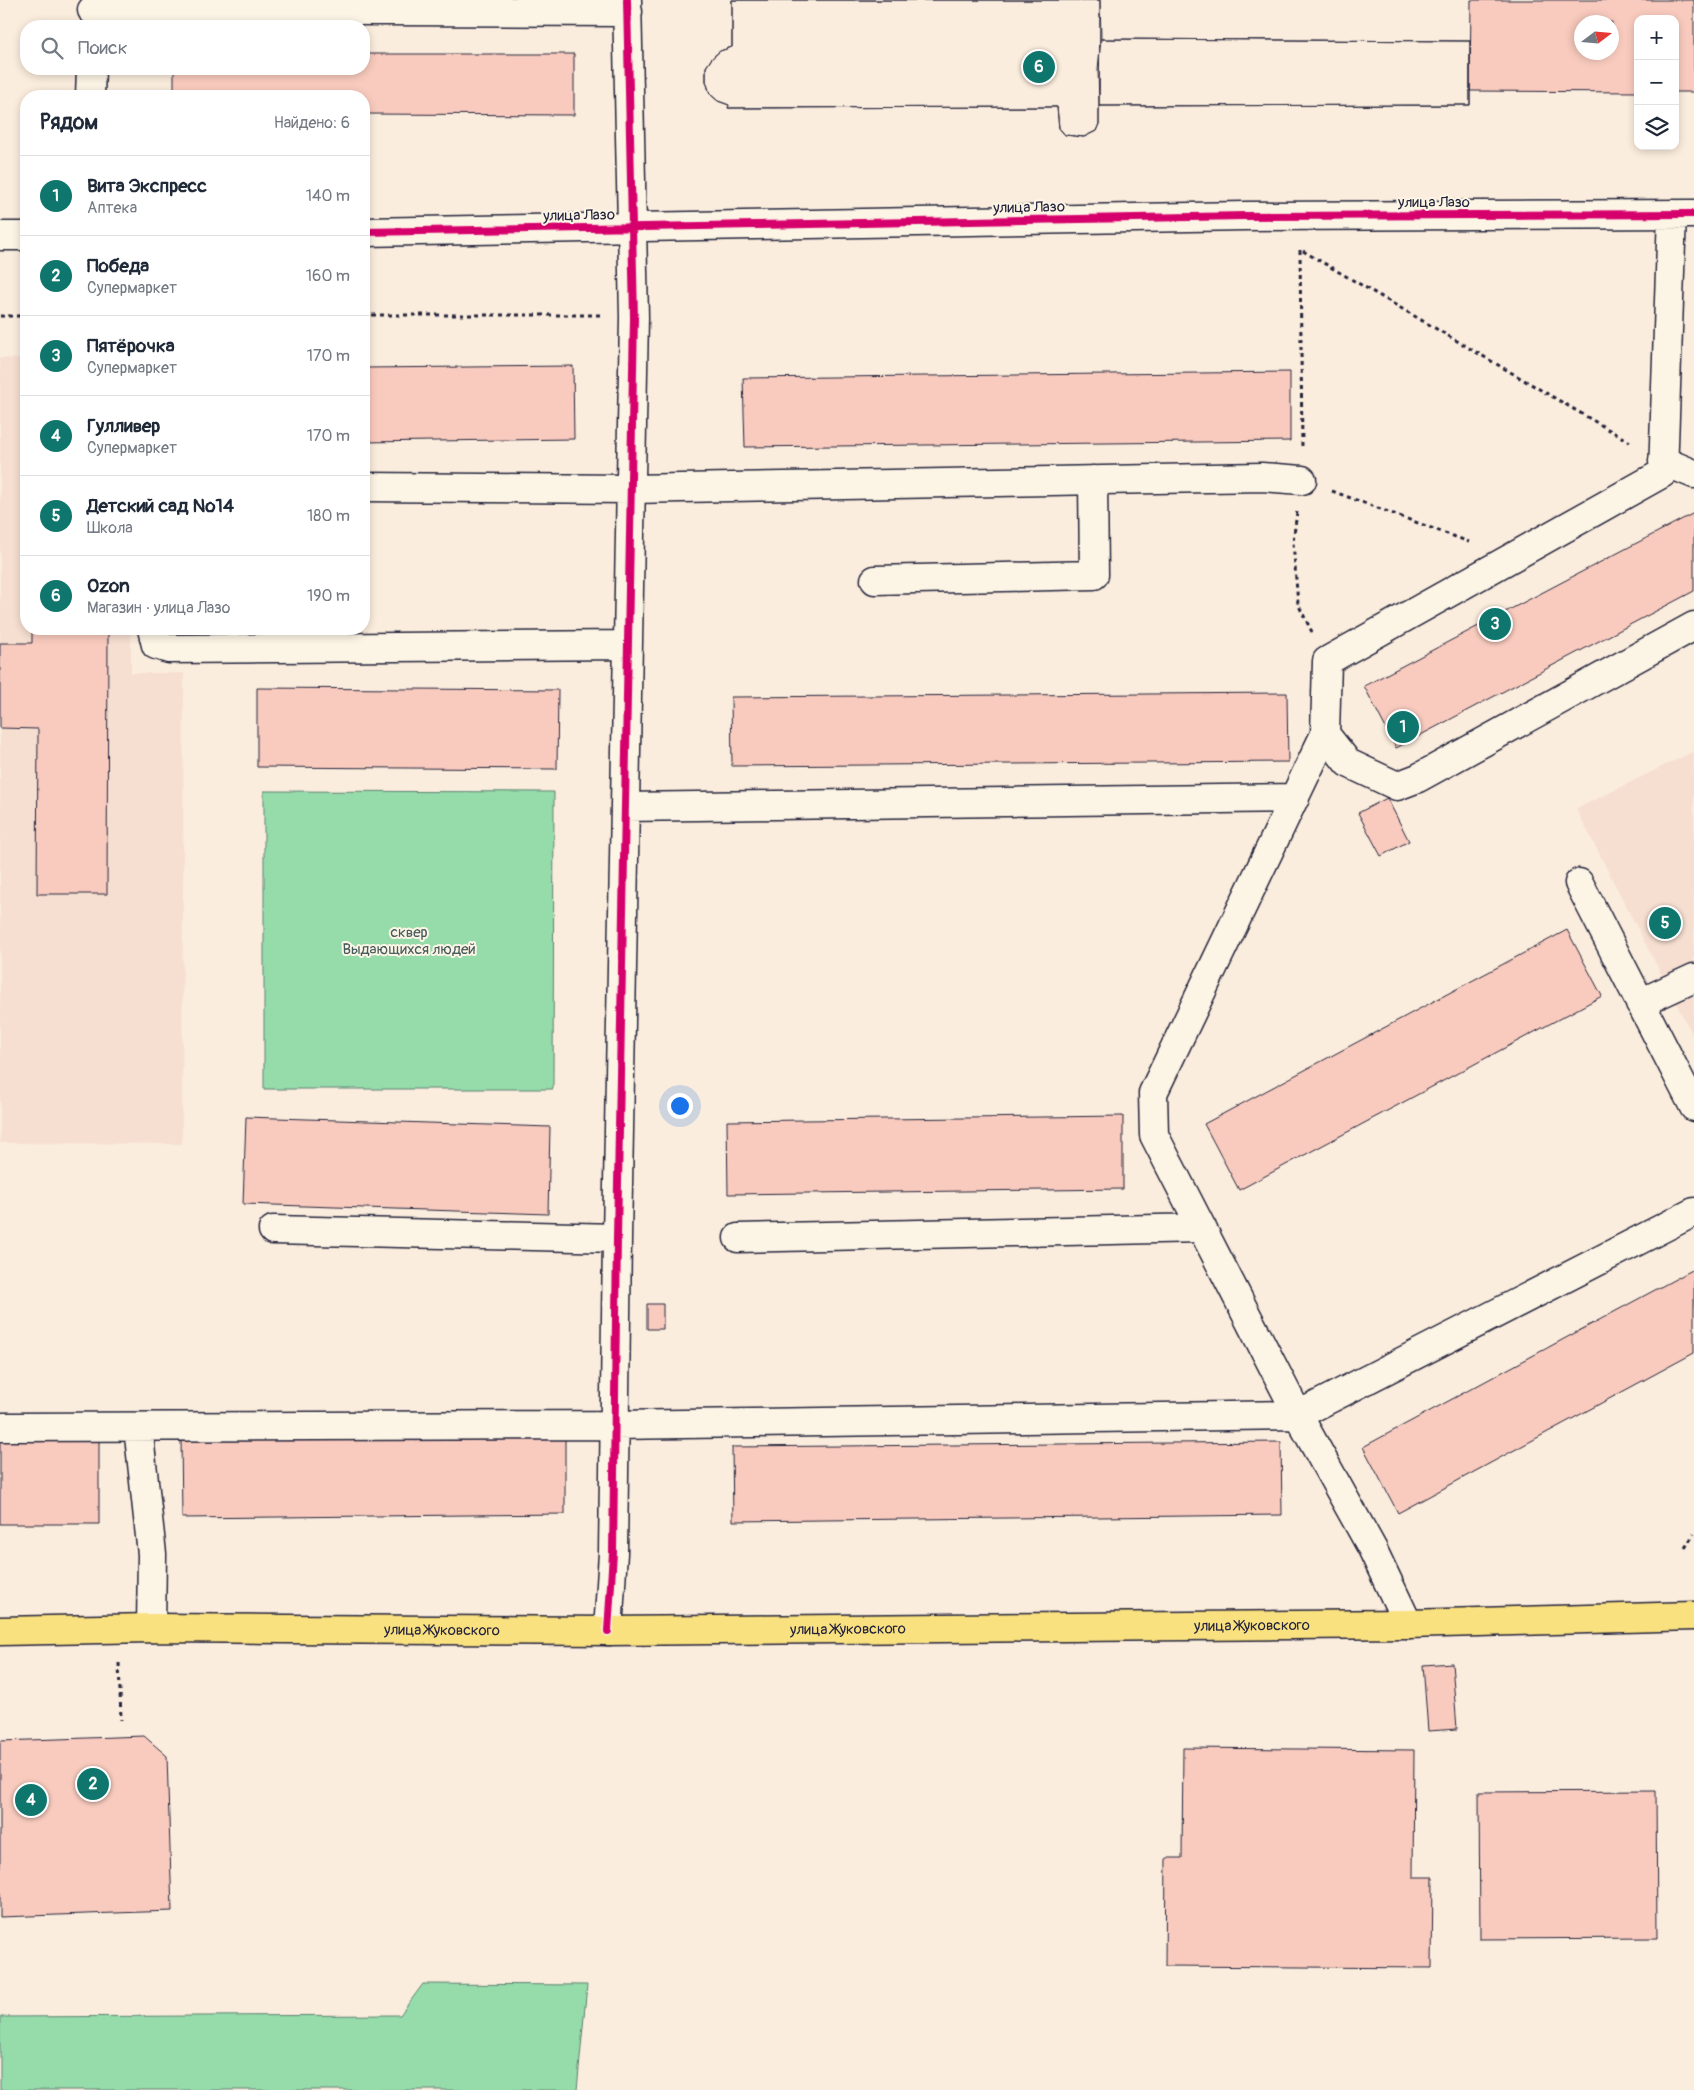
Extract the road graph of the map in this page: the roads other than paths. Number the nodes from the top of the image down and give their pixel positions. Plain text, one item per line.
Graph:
1 (628, 6) edge
2 (92, 12) edge
3 (91, 75) edge
4 (90, 90) edge
5 (1683, 214) edge
6 (632, 228) junction
7 (370, 232) edge
8 (0, 236) edge
9 (20, 236) edge
10 (1663, 461) junction
11 (1694, 474) edge
12 (1094, 480) junction
13 (1302, 480) road end
14 (370, 487) edge
15 (631, 489) junction
16 (875, 580) dead end
17 (1694, 626) edge
18 (154, 635) edge
19 (628, 645) junction
20 (1325, 734) junction
21 (1295, 798) junction
22 (625, 807) junction
23 (1579, 883) dead end
24 (1694, 978) edge
25 (1640, 1003) junction
26 (1694, 1107) edge
27 (1694, 1212) edge
28 (1202, 1228) junction
29 (273, 1230) dead end
30 (616, 1238) junction
31 (738, 1238) dead end
32 (1298, 1415) junction
33 (614, 1425) junction
34 (138, 1426) junction
35 (0, 1427) edge
36 (1694, 1616) edge
37 (1408, 1624) junction
38 (152, 1628) junction
39 (608, 1631) junction
40 (0, 1632) edge

1 - 2 street
1 - 6 street
3 - 4 street
5 - 6 street, улица Лазо
5 - 10 street
6 - 7 street, улица Лазо
6 - 15 street
8 - 9 street
10 - 11 street
10 - 20 street
12 - 13 street
12 - 15 street
12 - 16 street
14 - 15 street
15 - 19 street
17 - 20 street
18 - 19 street
19 - 22 street
20 - 21 street
21 - 22 street
21 - 28 street
22 - 30 street
23 - 25 street
24 - 25 street
25 - 26 street
27 - 32 street
28 - 31 street
28 - 32 street
29 - 30 street
30 - 33 street
32 - 33 street
32 - 37 street
33 - 34 street
33 - 39 street
34 - 35 street
34 - 38 street
36 - 37 main road, улица Жуковского
37 - 39 main road, улица Жуковского
38 - 39 main road, улица Жуковского
38 - 40 main road, улица Жуковского

